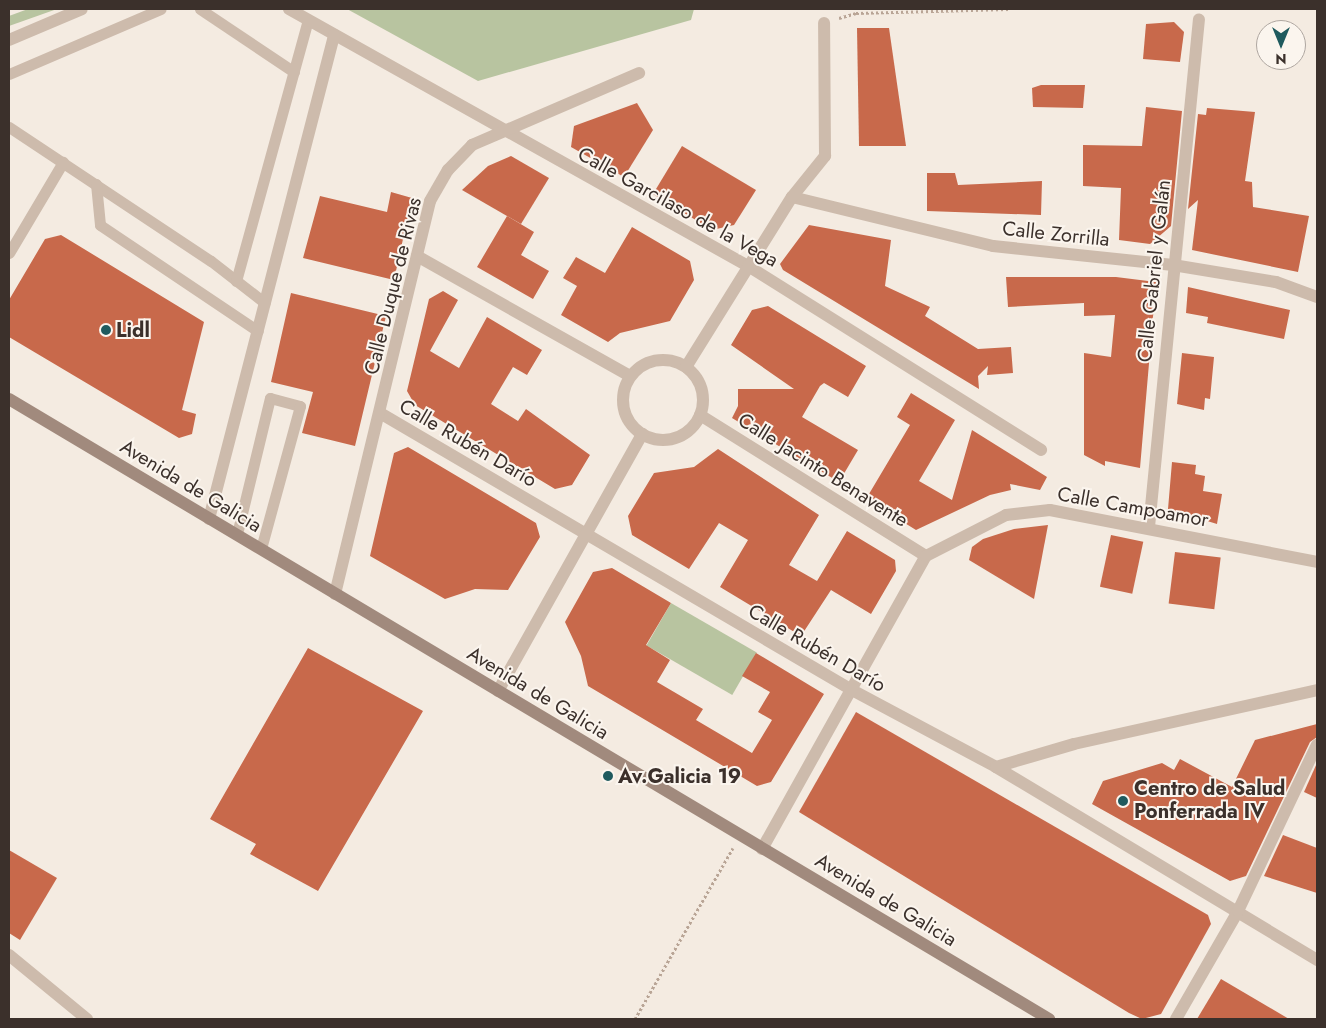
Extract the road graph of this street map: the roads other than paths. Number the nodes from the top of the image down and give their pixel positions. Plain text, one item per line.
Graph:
1 (82, 9) edge
2 (160, 9) edge
3 (200, 9) edge
4 (289, 9) edge
5 (1199, 19) dead end
6 (308, 20) junction
7 (824, 23) road end
8 (334, 35) junction
9 (9, 40) edge
10 (294, 72) junction
11 (9, 74) edge
12 (639, 74) dead end
13 (9, 126) edge
14 (502, 131) junction
15 (63, 162) junction
16 (96, 184) junction
17 (792, 197) junction
18 (9, 253) edge
19 (418, 256) junction
20 (1173, 265) junction
21 (748, 266) junction
22 (236, 281) junction
23 (1317, 297) edge
24 (265, 303) junction
25 (258, 330) junction
26 (686, 367) junction
27 (630, 376) junction
28 (9, 399) edge
29 (380, 413) junction
30 (700, 415) junction
31 (642, 434) junction
32 (1041, 450) dead end
33 (209, 519) junction
34 (1149, 527) junction
35 (237, 534) junction
36 (586, 534) junction
37 (261, 549) junction
38 (926, 556) junction
39 (1317, 562) edge
40 (335, 594) junction
41 (852, 690) junction
42 (1317, 690) edge
43 (498, 691) junction
44 (1317, 745) edge
45 (996, 767) junction
46 (762, 848) junction
47 (1238, 911) junction
48 (9, 956) edge
49 (1317, 960) edge
50 (87, 1019) edge
51 (1049, 1019) edge
52 (1176, 1019) edge

1 - 9 street
2 - 11 lane
3 - 10 lane
4 - 6 street, Calle Garcilaso de la Vega
5 - 20 street, Calle Gabriel y Galán
6 - 8 street, Calle Garcilaso de la Vega
6 - 10 lane
7 - 17 street
8 - 14 street, Calle Garcilaso de la Vega
8 - 24 street
10 - 22 lane
12 - 14 street, Calle Duque de Rivas
13 - 15 lane
14 - 19 street, Calle Duque de Rivas
14 - 21 street, Calle Garcilaso de la Vega
15 - 16 lane
15 - 18 lane
16 - 22 lane
16 - 25 lane
17 - 20 street, Calle Zorrilla
17 - 21 street
19 - 27 street
19 - 29 street, Calle Duque de Rivas
20 - 23 street, Calle Zorrilla
20 - 34 street, Calle Gabriel y Galán
21 - 26 street
21 - 32 street, Calle Garcilaso de la Vega
22 - 24 lane
24 - 25 street
25 - 33 street
26 - 27 street
26 - 30 street
27 - 31 street
28 - 33 main road, Avenida de Galicia
29 - 36 street, Calle Rubén Darío
29 - 40 street, Calle Duque de Rivas
30 - 31 street
30 - 38 street, Calle Jacinto Benavente
31 - 36 street
33 - 35 main road, Avenida de Galicia
34 - 38 street, Calle Campoamor
34 - 39 street, Calle Campoamor
35 - 37 main road, Avenida de Galicia
35 - 37 lane
36 - 41 street, Calle Rubén Darío
36 - 43 street
37 - 40 main road, Avenida de Galicia
38 - 41 street
40 - 43 main road, Avenida de Galicia
41 - 45 street, Calle Rubén Darío
41 - 46 street
42 - 45 street
43 - 46 main road, Avenida de Galicia
44 - 47 street
45 - 47 street, Calle Rubén Darío
46 - 51 main road, Avenida de Galicia
47 - 49 street, Calle Rubén Darío
47 - 52 street
48 - 50 street

